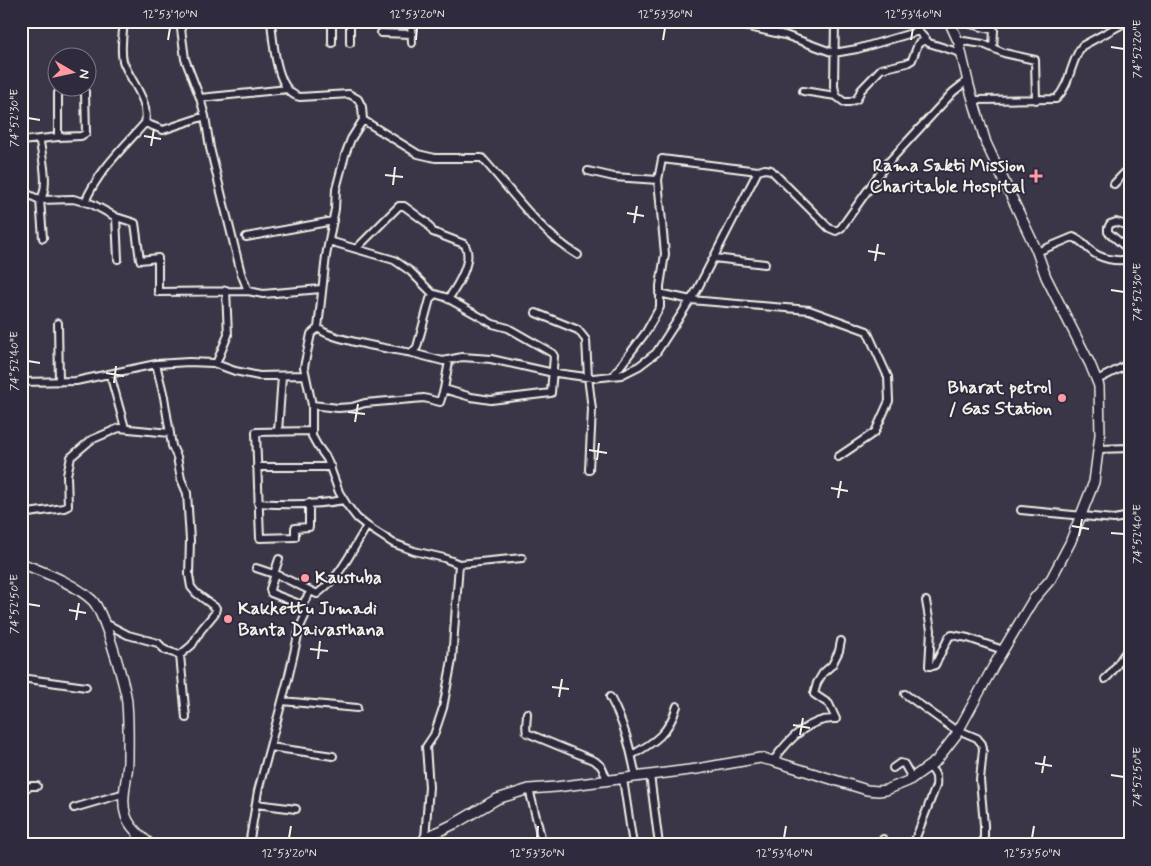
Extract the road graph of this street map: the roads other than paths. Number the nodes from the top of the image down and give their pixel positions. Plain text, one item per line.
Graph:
1 (124, 21) edge
2 (180, 21) edge
3 (271, 21) edge
4 (332, 21) edge
5 (350, 21) edge
6 (411, 21) edge
7 (652, 21) edge
8 (732, 21) edge
9 (835, 21) edge
10 (909, 21) edge
11 (949, 21) edge
12 (958, 21) edge
13 (1128, 21) edge
14 (645, 25) dead end
15 (753, 25) edge
16 (918, 32) junction
17 (382, 33) dead end
18 (412, 34) junction
19 (926, 39) junction
20 (957, 40) junction
21 (332, 43) dead end
22 (350, 43) dead end
23 (412, 43) dead end
24 (993, 48) junction
25 (834, 52) junction
26 (961, 53) junction
27 (967, 81) junction
28 (288, 89) junction
29 (803, 91) dead end
30 (836, 96) junction
31 (200, 98) junction
32 (973, 100) junction
33 (1036, 100) junction
34 (205, 116) junction
35 (363, 120) junction
36 (145, 123) junction
37 (58, 137) junction
38 (21, 141) edge
39 (40, 142) dead end
40 (1130, 167) edge
41 (588, 172) dead end
42 (758, 172) junction
43 (658, 180) junction
44 (1114, 184) dead end
45 (21, 192) edge
46 (40, 200) junction
47 (85, 202) junction
48 (116, 217) junction
49 (333, 221) junction
50 (1130, 226) edge
51 (246, 237) dead end
52 (43, 238) dead end
53 (329, 241) junction
54 (357, 248) junction
55 (1130, 251) edge
56 (1037, 252) junction
57 (578, 255) dead end
58 (714, 258) junction
59 (118, 259) dead end
60 (1130, 259) edge
61 (765, 264) dead end
62 (321, 289) junction
63 (226, 290) junction
64 (248, 291) junction
65 (659, 293) junction
66 (434, 295) junction
67 (448, 299) junction
68 (691, 300) junction
69 (536, 313) dead end
70 (58, 323) dead end
71 (318, 328) junction
72 (412, 353) junction
73 (449, 361) junction
74 (1130, 361) edge
75 (156, 364) junction
76 (216, 364) junction
77 (554, 372) junction
78 (110, 374) junction
79 (305, 375) junction
80 (282, 376) junction
81 (613, 376) junction
82 (588, 377) junction
83 (1097, 380) junction
84 (21, 382) edge
85 (59, 382) junction
86 (444, 389) junction
87 (312, 405) junction
88 (125, 428) junction
89 (312, 431) junction
90 (278, 432) junction
91 (170, 433) junction
92 (1130, 448) edge
93 (1098, 449) junction
94 (838, 457) dead end
95 (257, 467) junction
96 (331, 467) junction
97 (589, 470) dead end
98 (344, 500) junction
99 (258, 503) junction
100 (309, 503) junction
101 (1021, 510) dead end
102 (21, 514) edge
103 (1081, 515) junction
104 (1130, 516) edge
105 (367, 526) junction
106 (522, 558) dead end
107 (279, 559) dead end
108 (21, 563) edge
109 (459, 564) junction
110 (256, 568) dead end
111 (275, 575) junction
112 (311, 591) junction
113 (926, 601) dead end
114 (302, 605) junction
115 (103, 622) junction
116 (841, 641) dead end
117 (1130, 647) edge
118 (1003, 650) junction
119 (180, 655) junction
120 (21, 678) edge
121 (1105, 679) dead end
122 (86, 687) dead end
123 (906, 694) dead end
124 (610, 697) dead end
125 (282, 701) junction
126 (677, 706) dead end
127 (356, 708) dead end
128 (527, 714) dead end
129 (186, 718) dead end
130 (958, 731) junction
131 (270, 747) junction
132 (632, 755) junction
133 (333, 756) dead end
134 (773, 761) junction
135 (929, 767) junction
136 (893, 768) dead end
137 (650, 775) junction
138 (636, 777) junction
139 (912, 778) junction
140 (623, 779) junction
141 (608, 781) junction
142 (37, 786) dead end
143 (529, 789) junction
144 (21, 790) edge
145 (125, 794) junction
146 (256, 804) junction
147 (74, 808) dead end
148 (296, 809) dead end
149 (137, 832) junction
150 (423, 841) edge
151 (914, 843) edge
152 (136, 845) edge
153 (151, 845) edge
154 (250, 845) edge
155 (543, 845) edge
156 (633, 845) edge
157 (659, 845) edge
158 (925, 845) edge
159 (984, 845) edge

1 - 36 street
2 - 31 street
3 - 28 street
4 - 21 street
5 - 22 street
6 - 18 street
7 - 14 street
8 - 15 street
9 - 25 street
10 - 16 street
11 - 20 street
12 - 24 street
13 - 33 street
15 - 25 street
16 - 19 street
16 - 25 street
17 - 18 street
18 - 23 street
19 - 26 street
19 - 30 street
20 - 24 street
20 - 26 street
24 - 33 street
25 - 30 street
26 - 27 street
27 - 32 street
27 - 42 street
28 - 31 street
28 - 35 street
29 - 30 street
31 - 34 street
32 - 33 street
32 - 56 street
34 - 36 street
34 - 64 street
35 - 49 street
35 - 57 street
36 - 47 street
37 - 37 street
37 - 38 street
39 - 46 street
40 - 44 street
41 - 43 street
42 - 43 street
42 - 58 street
43 - 65 street
45 - 46 street
46 - 47 street
46 - 52 street
47 - 48 street
48 - 59 street
48 - 63 street
49 - 51 street
49 - 53 street
50 - 55 street
53 - 54 street
53 - 62 street
54 - 66 street
54 - 67 street
56 - 60 street
56 - 83 street
58 - 61 street
58 - 68 street
62 - 64 street
62 - 71 street
63 - 64 street
63 - 76 street
65 - 68 street
65 - 81 street
66 - 67 street
66 - 72 street
67 - 77 street
68 - 81 street
68 - 94 street
69 - 82 street
70 - 85 street
71 - 72 street
71 - 79 street
72 - 73 street
73 - 77 street
73 - 86 street
74 - 83 street
75 - 76 street
75 - 78 street
75 - 91 street
76 - 80 street
77 - 82 street
77 - 86 street
78 - 85 street
78 - 88 street
79 - 80 street
79 - 87 street
80 - 90 street
81 - 82 street
82 - 97 street
83 - 93 street
84 - 85 street
86 - 87 street
87 - 89 street
88 - 91 street
88 - 102 street
89 - 90 street
89 - 96 street
90 - 95 street
91 - 119 street
92 - 93 street
93 - 103 street
95 - 96 street
95 - 99 street
96 - 98 street
98 - 100 street
98 - 105 street
99 - 100 street
99 - 100 street
101 - 103 street
103 - 104 street
103 - 118 street
105 - 109 street
105 - 112 street
106 - 109 street
107 - 111 street
108 - 115 street
109 - 150 street
110 - 111 street
111 - 112 street
111 - 114 street
112 - 114 street
113 - 118 street
114 - 125 street
115 - 119 street
115 - 145 street
116 - 134 street
117 - 121 street
118 - 130 street
119 - 129 street
120 - 122 street
123 - 130 street
124 - 132 street
125 - 127 street
125 - 131 street
126 - 132 street
128 - 141 street
130 - 135 street
130 - 159 street
131 - 133 street
131 - 146 street
132 - 138 street
134 - 137 street
134 - 139 street
135 - 139 street
135 - 151 street
136 - 139 street
137 - 138 street
137 - 157 street
138 - 140 street
140 - 141 street
140 - 156 street
141 - 143 street
142 - 144 street
143 - 150 street
143 - 155 street
145 - 147 street
145 - 149 street
146 - 148 street
146 - 154 street
149 - 152 street
149 - 153 street
151 - 158 street

